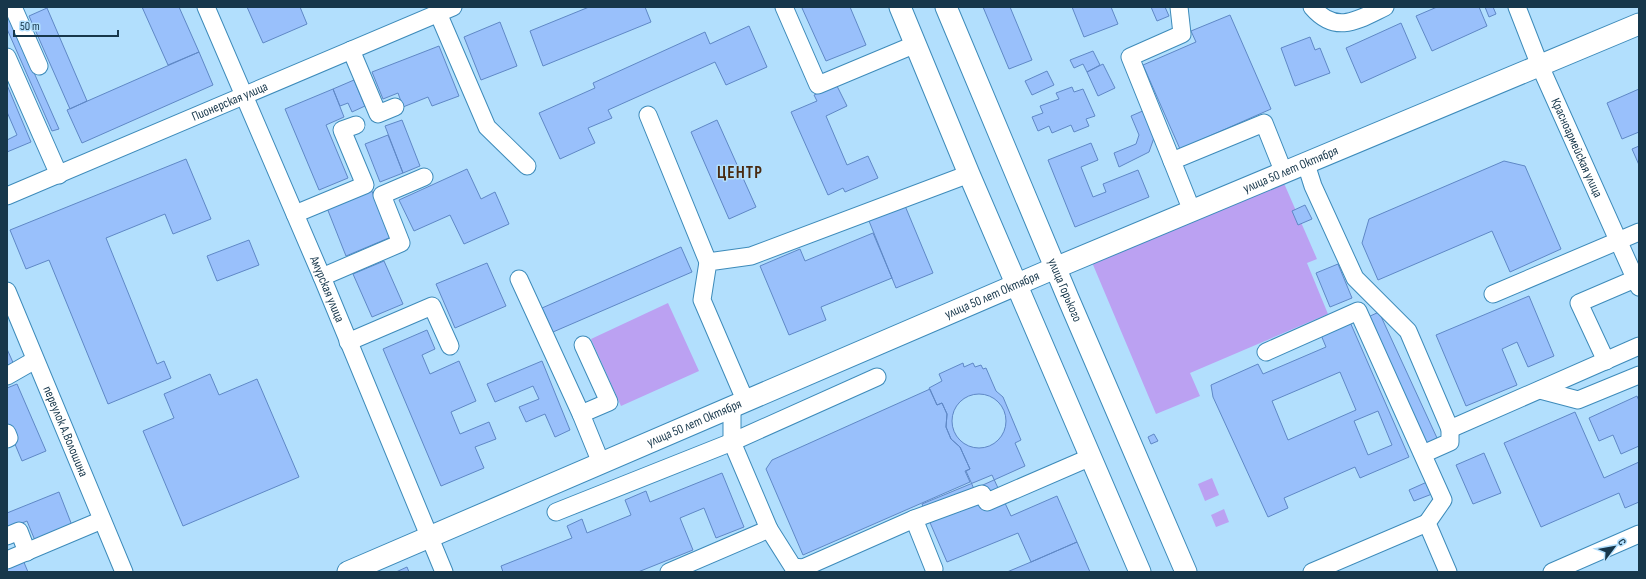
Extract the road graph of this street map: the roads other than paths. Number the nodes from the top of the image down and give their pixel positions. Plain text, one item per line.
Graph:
1 (13, 7) edge
2 (206, 7) edge
3 (784, 7) edge
4 (900, 7) edge
5 (946, 7) edge
6 (1179, 7) edge
7 (1312, 7) edge
8 (1385, 7) edge
9 (1517, 7) edge
10 (446, 10) edge
11 (1639, 24) edge
12 (916, 44) junction
13 (351, 50) junction
14 (7, 56) edge
15 (39, 66) dead end
16 (1540, 66) junction
17 (244, 96) junction
18 (395, 107) dead end
19 (648, 115) dead end
20 (356, 125) dead end
21 (1172, 161) junction
22 (1306, 164) junction
23 (527, 166) dead end
24 (1284, 173) junction
25 (969, 174) junction
26 (59, 175) junction
27 (424, 177) dead end
28 (7, 196) edge
29 (1192, 211) junction
30 (295, 214) junction
31 (1639, 232) edge
32 (1618, 241) junction
33 (708, 262) junction
34 (1056, 268) junction
35 (322, 277) junction
36 (519, 279) dead end
37 (1637, 283) edge
38 (1018, 285) junction
39 (7, 291) edge
40 (1493, 294) dead end
41 (348, 342) junction
42 (583, 345) dead end
43 (450, 346) dead end
44 (1639, 346) edge
45 (1266, 352) dead end
46 (35, 360) junction
47 (1606, 361) junction
48 (1639, 374) edge
49 (7, 376) edge
50 (877, 377) dead end
51 (1540, 390) junction
52 (738, 404) junction
53 (581, 414) junction
54 (1450, 429) junction
55 (7, 433) edge
56 (7, 439) edge
57 (732, 442) junction
58 (1422, 454) junction
59 (1091, 457) junction
60 (601, 463) junction
61 (556, 512) dead end
62 (914, 519) junction
63 (102, 520) junction
64 (1427, 523) junction
65 (769, 529) junction
66 (1639, 534) edge
67 (7, 536) edge
68 (430, 538) junction
69 (27, 552) junction
70 (7, 560) edge
71 (934, 568) dead end
72 (1569, 569) edge
73 (124, 572) edge
74 (348, 572) edge
75 (444, 572) edge
76 (669, 572) edge
77 (1140, 572) edge
78 (1186, 572) edge
79 (1312, 572) edge
80 (1448, 572) edge
81 (1552, 572) edge

1 - 15 street
2 - 17 street, Амурская улица
3 - 12 street
4 - 12 main road
5 - 34 main road, улица Горького
6 - 21 street
7 - 8 street
9 - 16 street, Красноармейская улица
10 - 13 street, Пионерская улица
10 - 23 street
11 - 16 main road, улица 50 лет Октября
12 - 25 main road
13 - 17 street, Пионерская улица
13 - 18 street
14 - 26 street
16 - 22 main road, улица 50 лет Октября
16 - 32 street, Красноармейская улица
17 - 26 street, Пионерская улица
17 - 30 street, Амурская улица
19 - 33 street
20 - 30 street
21 - 24 street
21 - 29 street
22 - 24 main road, улица 50 лет Октября
22 - 54 street
24 - 29 main road, улица 50 лет Октября
25 - 33 street
25 - 38 main road
26 - 28 street, Пионерская улица
27 - 35 street
29 - 34 main road, улица 50 лет Октября
30 - 35 street, Амурская улица
31 - 32 street
32 - 37 street, Красноармейская улица
32 - 40 street
33 - 52 street
34 - 38 main road, улица 50 лет Октября
34 - 78 main road, улица Горького
35 - 41 street, Амурская улица
36 - 53 street
37 - 47 street
38 - 52 main road, улица 50 лет Октября
38 - 59 main road
39 - 46 street, переулок А.Волошина
41 - 43 street
41 - 68 street, Амурская улица
42 - 53 street
44 - 47 street
45 - 58 street
46 - 49 street
46 - 63 street, переулок А.Волошина
47 - 51 street
48 - 51 street
50 - 57 street
51 - 54 street
52 - 57 street
52 - 60 main road, улица 50 лет Октября
53 - 60 street
54 - 58 street
55 - 56 street
57 - 61 street
57 - 65 street
58 - 64 street
59 - 62 street
59 - 77 main road
60 - 68 main road, улица 50 лет Октября
62 - 65 street
62 - 71 street
63 - 69 street
63 - 73 street, переулок А.Волошина
64 - 79 street
64 - 80 street
65 - 76 street
66 - 72 street
67 - 69 street
68 - 74 main road, улица 50 лет Октября
68 - 75 street, Амурская улица
69 - 70 street
72 - 81 street

